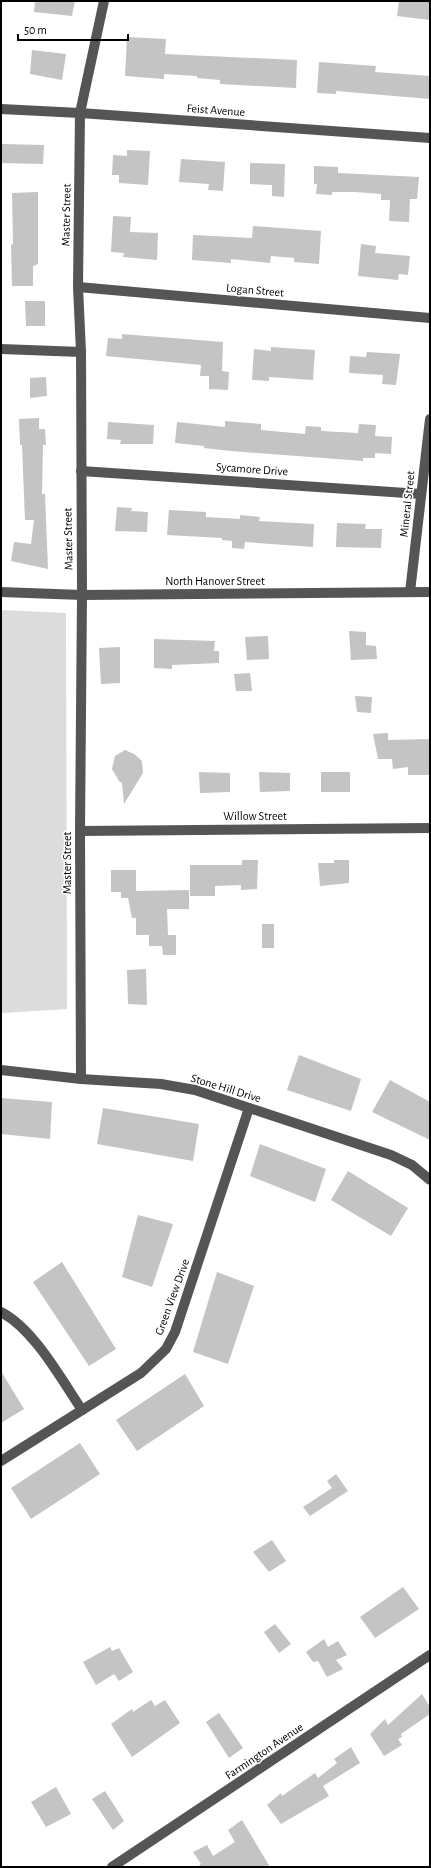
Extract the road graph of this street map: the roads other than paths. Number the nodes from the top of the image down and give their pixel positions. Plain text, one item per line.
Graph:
1 (104, 1) edge
2 (1, 109) edge
3 (80, 113) junction
4 (430, 138) edge
5 (78, 288) junction
6 (430, 318) edge
7 (1, 349) edge
8 (82, 352) junction
9 (430, 419) edge
10 (81, 471) junction
11 (421, 494) junction
12 (1, 592) edge
13 (410, 592) junction
14 (430, 592) edge
15 (82, 595) junction
16 (430, 828) edge
17 (80, 830) junction
18 (1, 1070) edge
19 (81, 1079) junction
20 (249, 1108) junction
21 (430, 1180) edge
22 (1, 1312) edge
23 (82, 1410) junction
24 (1, 1461) edge
25 (430, 1655) edge
26 (112, 1867) edge

1 - 3 street, Master Street
2 - 3 street, Feist Avenue
3 - 4 street, Feist Avenue
3 - 5 street, Master Street
5 - 6 street, Logan Street
5 - 8 street, Master Street
7 - 8 street
8 - 10 street, Master Street
9 - 11 street, Mineral Street
10 - 11 street, Sycamore Drive
10 - 15 street, Master Street
11 - 13 street, Mineral Street
12 - 15 street, North Hanover Street
13 - 14 street, North Hanover Street
13 - 15 street, North Hanover Street
15 - 17 street, Master Street
16 - 17 street, Willow Street
17 - 19 street, Master Street
18 - 19 street, Stone Hill Drive
19 - 20 street, Stone Hill Drive
20 - 21 street, Stone Hill Drive
20 - 23 street, Green View Drive
22 - 23 street
23 - 24 street, Green View Drive
25 - 26 street, Farmington Avenue

